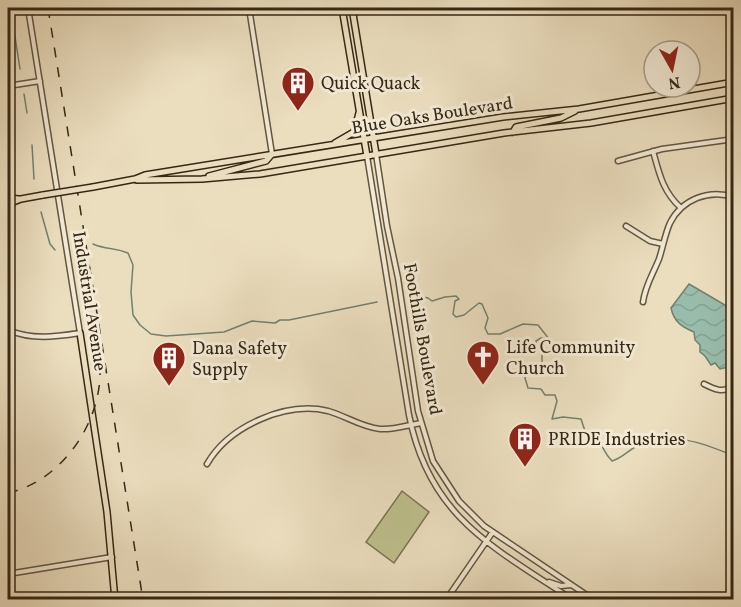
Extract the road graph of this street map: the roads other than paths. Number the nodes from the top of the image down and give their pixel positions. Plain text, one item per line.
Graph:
1 (28, 8) edge
2 (249, 8) edge
3 (342, 8) edge
4 (352, 8) edge
5 (344, 20) junction
6 (358, 40) junction
7 (40, 81) junction
8 (734, 82) edge
9 (8, 86) edge
10 (734, 98) edge
11 (360, 108) junction
12 (579, 109) junction
13 (513, 132) junction
14 (374, 139) junction
15 (734, 139) edge
16 (365, 140) junction
17 (330, 146) junction
18 (653, 151) junction
19 (272, 154) junction
20 (376, 154) junction
21 (367, 156) junction
22 (618, 161) dead end
23 (135, 179) junction
24 (202, 179) junction
25 (734, 197) edge
26 (8, 198) edge
27 (21, 199) junction
28 (8, 204) edge
29 (681, 208) junction
30 (626, 226) dead end
31 (663, 244) junction
32 (643, 302) dead end
33 (8, 330) edge
34 (80, 333) junction
35 (704, 384) dead end
36 (734, 386) edge
37 (422, 423) junction
38 (411, 425) junction
39 (207, 464) dead end
40 (492, 533) junction
41 (485, 541) junction
42 (112, 557) junction
43 (8, 574) edge
44 (545, 581) junction
45 (571, 585) junction
46 (115, 600) edge
47 (446, 600) edge
48 (573, 600) edge
49 (594, 600) edge

1 - 7 street, Industrial Avenue
2 - 19 street
3 - 5 main road, Foothills Boulevard
4 - 6 main road, Foothills Boulevard
5 - 6 main road
5 - 11 main road, Foothills Boulevard
6 - 14 main road, Foothills Boulevard
7 - 9 street
7 - 34 street, Industrial Avenue
8 - 12 main road, Blue Oaks Boulevard
10 - 13 main road, Blue Oaks Boulevard
11 - 16 main road, Foothills Boulevard
11 - 17 main road
12 - 13 main road
12 - 14 main road, Blue Oaks Boulevard
13 - 20 main road, Blue Oaks Boulevard
14 - 16 main road, Blue Oaks Boulevard
14 - 20 main road, Foothills Boulevard
15 - 18 street
16 - 17 main road, Blue Oaks Boulevard
16 - 21 main road, Foothills Boulevard
17 - 19 main road, Blue Oaks Boulevard
18 - 22 street
18 - 29 street
19 - 23 main road, Blue Oaks Boulevard
19 - 24 main road
20 - 21 main road, Blue Oaks Boulevard
20 - 37 street, Foothills Boulevard
21 - 24 main road, Blue Oaks Boulevard
21 - 38 street, Foothills Boulevard
23 - 24 main road, Blue Oaks Boulevard
23 - 27 main road, Blue Oaks Boulevard, bridge
25 - 29 street
26 - 27 main road, Blue Oaks Boulevard
27 - 28 main road, Blue Oaks Boulevard
29 - 31 street
30 - 31 street
31 - 32 street
33 - 34 street
34 - 42 main road, Industrial Avenue
35 - 36 street
37 - 38 street
37 - 40 street, Foothills Boulevard
38 - 39 street
38 - 41 street, Foothills Boulevard
40 - 41 street
40 - 45 street, Foothills Boulevard
41 - 44 street, Foothills Boulevard
41 - 47 street
42 - 43 street
42 - 46 main road, Industrial Avenue
44 - 45 street
44 - 48 street, Foothills Boulevard
45 - 49 street, Foothills Boulevard

